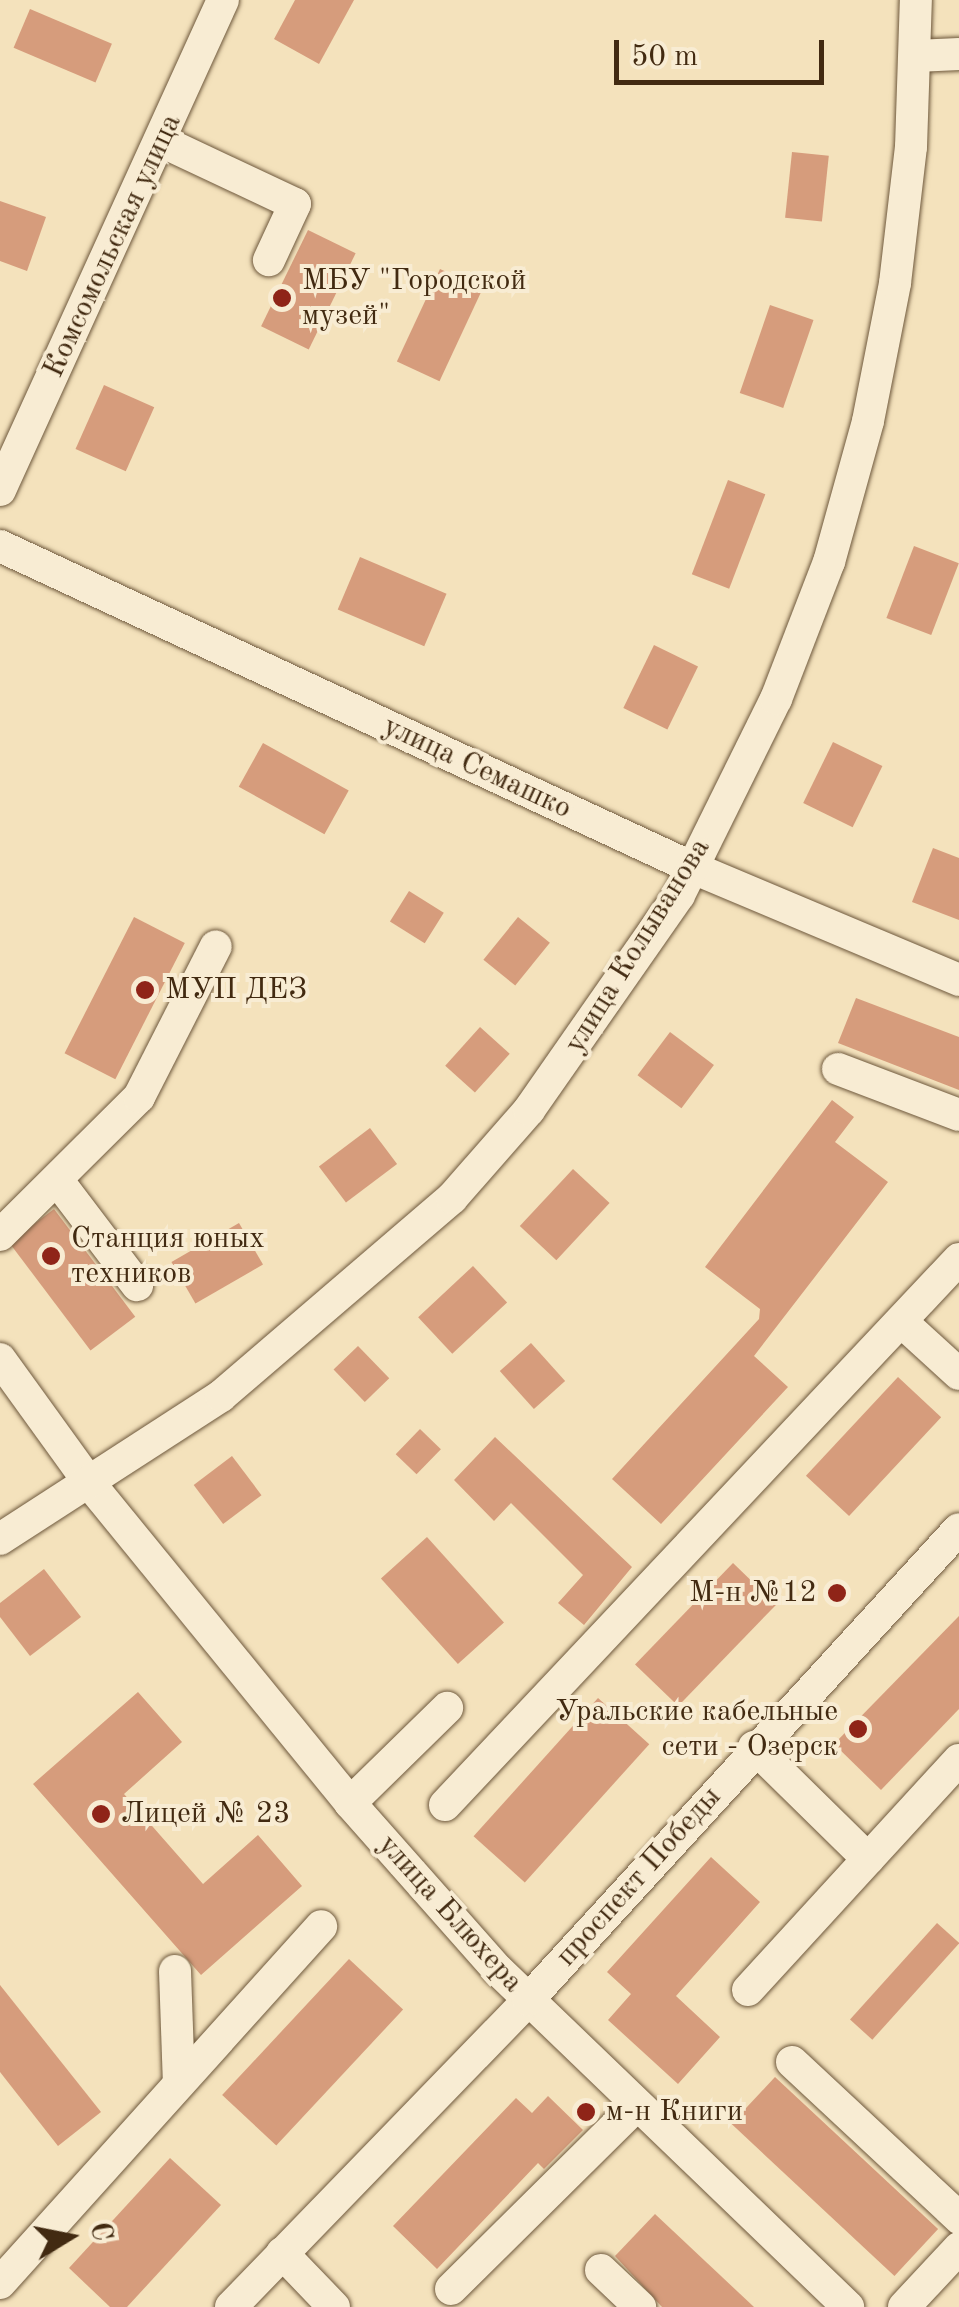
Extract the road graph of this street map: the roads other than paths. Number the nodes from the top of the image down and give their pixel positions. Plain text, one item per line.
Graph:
1 (223, 0) edge
2 (916, 0) edge
3 (959, 54) edge
4 (916, 56) junction
5 (162, 141) junction
6 (268, 260) dead end
7 (0, 490) edge
8 (0, 546) edge
9 (693, 868) junction
10 (216, 946) dead end
11 (959, 980) edge
12 (838, 1069) dead end
13 (959, 1115) edge
14 (58, 1181) junction
15 (0, 1235) edge
16 (959, 1259) edge
17 (138, 1284) dead end
18 (902, 1322) junction
19 (0, 1359) edge
20 (959, 1374) edge
21 (91, 1485) junction
22 (959, 1529) edge
23 (0, 1539) edge
24 (447, 1708) dead end
25 (754, 1747) junction
26 (959, 1760) edge
27 (350, 1803) junction
28 (446, 1806) dead end
29 (868, 1859) junction
30 (321, 1926) dead end
31 (175, 1971) dead end
32 (748, 1990) dead end
33 (528, 2000) junction
34 (792, 2062) dead end
35 (179, 2084) junction
36 (635, 2107) junction
37 (959, 2218) edge
38 (959, 2248) edge
39 (282, 2254) junction
40 (601, 2270) dead end
41 (0, 2283) edge
42 (451, 2288) dead end
43 (231, 2307) edge
44 (334, 2307) edge
45 (640, 2307) edge
46 (848, 2307) edge
47 (904, 2307) edge

1 - 5 street, Комсомольская улица
2 - 4 street, улица Колыванова
3 - 4 street
4 - 9 street, улица Колыванова
5 - 6 street
5 - 7 street, Комсомольская улица
8 - 9 street, улица Семашко
9 - 11 street, улица Семашко
9 - 21 street, улица Колыванова
10 - 14 street
12 - 13 street
14 - 15 street
14 - 17 street
16 - 18 street
18 - 20 street
18 - 28 street
19 - 21 street
21 - 23 street, улица Колыванова
21 - 27 street, улица Блюхера
22 - 25 street, проспект Победы
24 - 27 street
25 - 29 street
25 - 33 street, проспект Победы
26 - 29 street
27 - 33 street, улица Блюхера
29 - 32 street
30 - 35 street
31 - 35 street
33 - 36 street, улица Блюхера
33 - 39 street, проспект Победы
34 - 37 street
35 - 41 street
36 - 42 street
36 - 46 street, улица Блюхера
38 - 47 street
39 - 43 street, проспект Победы
39 - 44 street
40 - 45 street

